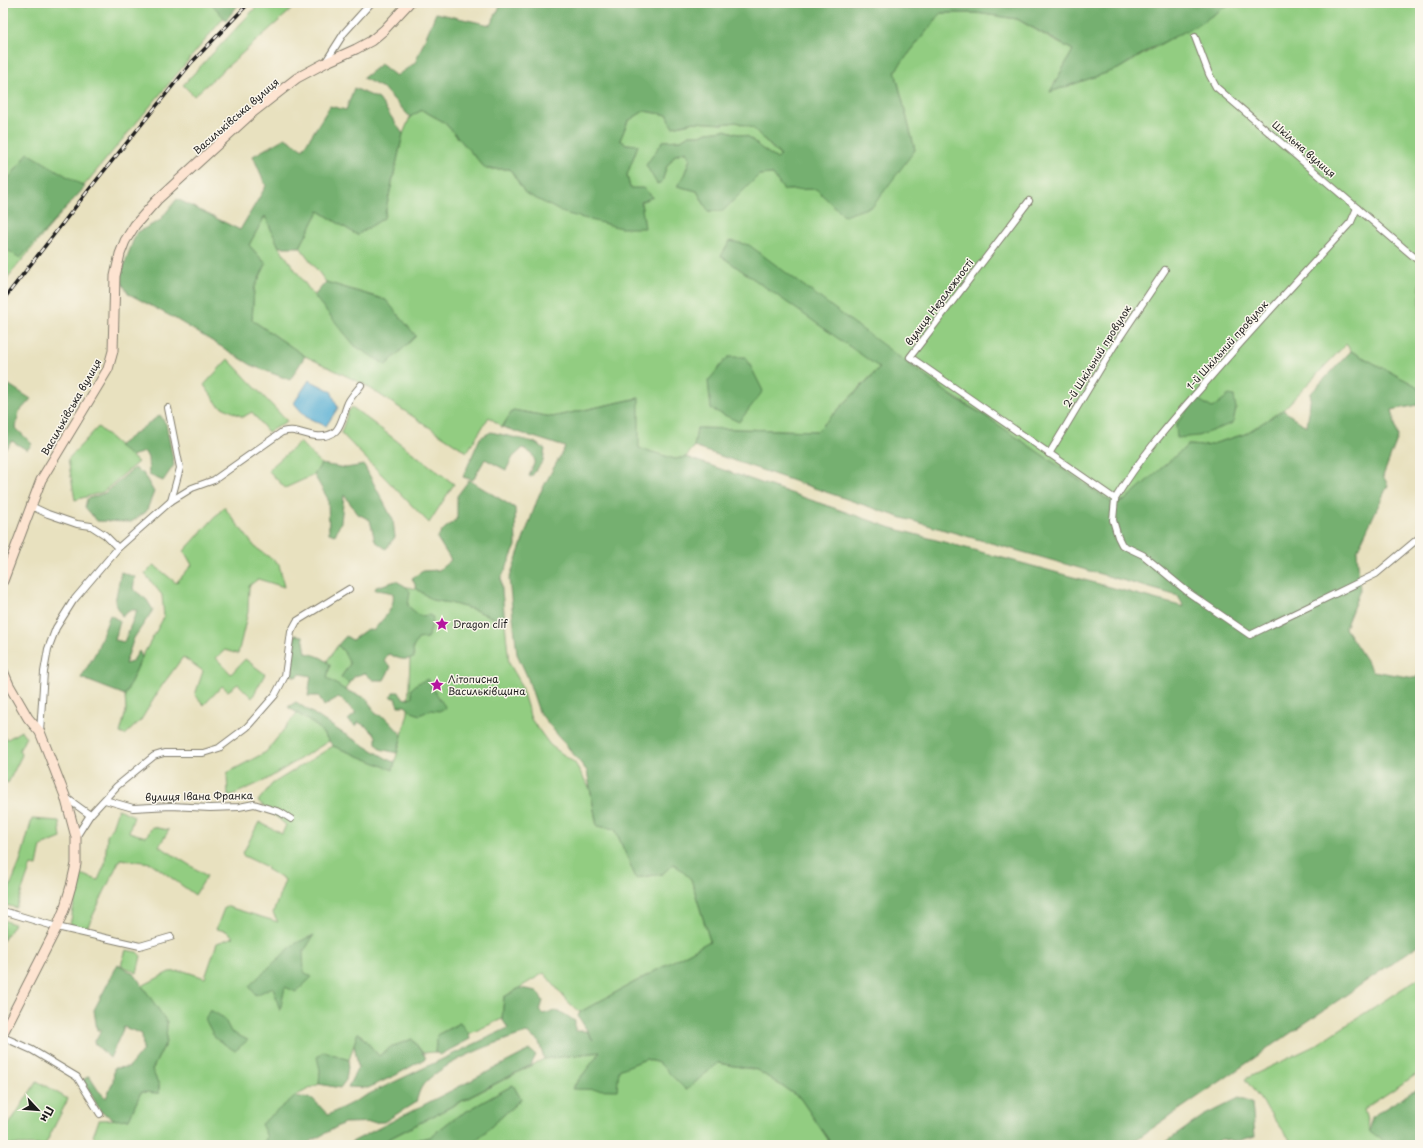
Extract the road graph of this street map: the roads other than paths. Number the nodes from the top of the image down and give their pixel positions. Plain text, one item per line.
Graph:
1 (371, 3) edge
2 (409, 3) edge
3 (1195, 37) dead end
4 (324, 63) junction
5 (1029, 201) dead end
6 (1356, 208) junction
7 (1420, 262) edge
8 (1165, 270) dead end
9 (361, 385) dead end
10 (168, 408) dead end
11 (1049, 454) junction
12 (1116, 499) junction
13 (171, 501) junction
14 (31, 506) junction
15 (1420, 537) edge
16 (118, 548) junction
17 (3, 581) edge
18 (349, 589) dead end
19 (3, 671) edge
20 (40, 732) junction
21 (65, 796) junction
22 (105, 800) junction
23 (90, 815) junction
24 (291, 819) dead end
25 (76, 837) junction
26 (3, 911) edge
27 (57, 927) junction
28 (171, 937) dead end
29 (3, 1033) edge
30 (3, 1037) edge
31 (100, 1114) dead end

1 - 4 street, Васильківська вулиця
2 - 4 street, Васильківська вулиця
3 - 6 street, Шкільна вулиця
4 - 14 street, Васильківська вулиця
5 - 11 street, вулиця Незалежності
6 - 7 street, Шкільна вулиця
6 - 12 street, 1-й Шкільний провулок
8 - 11 street, 2-й Шкільний провулок
9 - 13 street
10 - 13 street
11 - 12 street
12 - 15 street
13 - 16 street
14 - 16 street
14 - 17 street, Васильківська вулиця
16 - 20 street
18 - 22 street
19 - 20 street
20 - 21 street
21 - 23 street
21 - 25 street
22 - 23 street
22 - 24 street, вулиця Івана Франка
23 - 25 street
25 - 27 street
26 - 27 street
27 - 28 street
27 - 29 street
30 - 31 street

